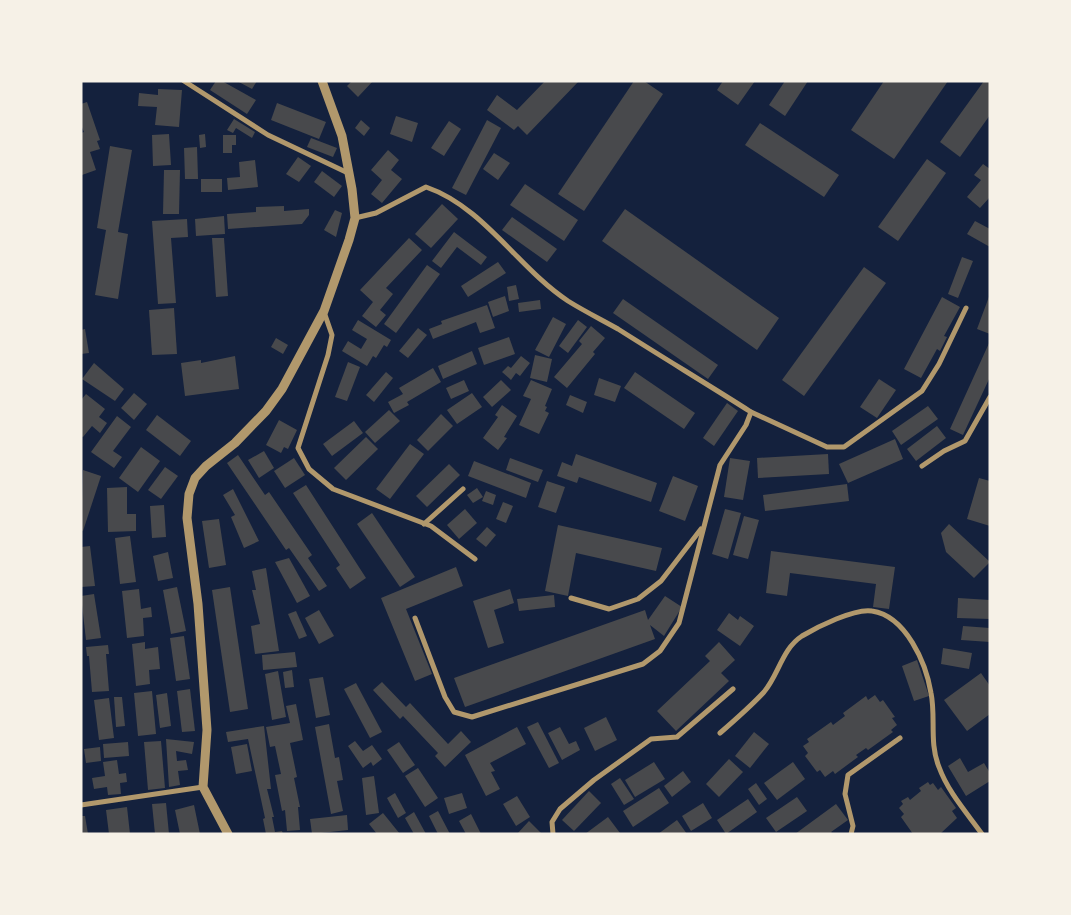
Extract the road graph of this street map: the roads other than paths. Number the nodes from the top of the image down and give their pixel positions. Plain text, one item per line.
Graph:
1 (184, 81) edge
2 (322, 81) edge
3 (348, 173) junction
4 (355, 218) junction
5 (966, 308) dead end
6 (324, 312) junction
7 (990, 397) edge
8 (751, 412) junction
9 (922, 466) dead end
10 (463, 489) dead end
11 (424, 524) junction
12 (703, 526) junction
13 (475, 559) dead end
14 (571, 598) dead end
15 (416, 618) dead end
16 (733, 690) dead end
17 (720, 733) dead end
18 (900, 738) dead end
19 (203, 787) junction
20 (81, 805) edge
21 (228, 834) edge
22 (552, 834) edge
23 (851, 834) edge
24 (982, 834) edge

1 - 3 street
2 - 3 street
3 - 4 street
4 - 6 street
4 - 8 street
5 - 8 street
6 - 11 street
6 - 19 street
7 - 9 street
8 - 12 street
10 - 11 street
11 - 13 street
12 - 14 street
12 - 15 street
16 - 22 street
17 - 24 street
18 - 23 street
19 - 20 street
19 - 21 street

